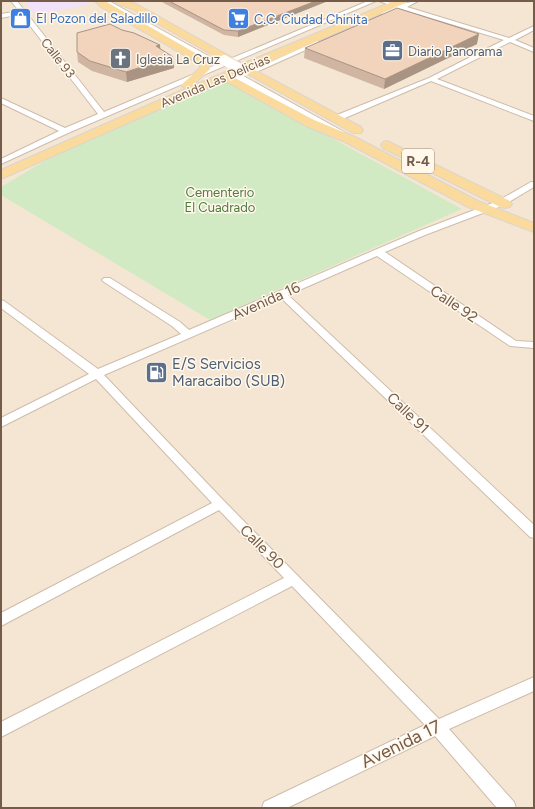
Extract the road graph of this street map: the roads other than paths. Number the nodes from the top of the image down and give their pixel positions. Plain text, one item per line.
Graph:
1 (14, 1) edge
2 (101, 1) edge
3 (118, 1) edge
4 (373, 1) edge
5 (415, 1) edge
6 (391, 3) edge
7 (22, 12) junction
8 (1, 16) edge
9 (159, 27) junction
10 (534, 28) edge
11 (509, 40) junction
12 (534, 50) edge
13 (241, 66) junction
14 (202, 73) junction
15 (431, 79) junction
16 (217, 80) junction
17 (187, 85) junction
18 (1, 100) edge
19 (303, 108) junction
20 (103, 116) junction
21 (335, 119) junction
22 (534, 119) edge
23 (65, 131) junction
24 (349, 139) junction
25 (30, 158) junction
26 (1, 162) edge
27 (1, 174) edge
28 (1, 180) edge
29 (534, 184) edge
30 (501, 203) junction
31 (484, 208) junction
32 (534, 216) edge
33 (534, 228) edge
34 (378, 252) junction
35 (107, 280) dead end
36 (282, 294) junction
37 (1, 303) edge
38 (189, 335) junction
39 (534, 345) edge
40 (97, 374) junction
41 (1, 423) edge
42 (220, 504) junction
43 (533, 532) edge
44 (294, 579) junction
45 (1, 620) edge
46 (534, 684) edge
47 (437, 727) junction
48 (1, 730) edge
49 (270, 808) edge
50 (508, 808) edge

1 - 7 street, Calle 93
2 - 9 street
2 - 14 main road
3 - 9 street
3 - 13 main road
4 - 13 street, Avenida Las Delicias
5 - 6 street, Avenida Las Delicias
6 - 11 street
6 - 13 main road, Avenida Las Delicias
7 - 8 street
7 - 20 street, Calle 93
9 - 19 street, bridge
10 - 11 street
11 - 12 street
11 - 15 street
13 - 14 main road
13 - 16 main road, Avenida Las Delicias
13 - 17 main road, Avenida Las Delicias
13 - 21 main road
14 - 17 main road
14 - 20 street, Avenida Las Delicias
15 - 21 street
15 - 22 street
16 - 24 main road
16 - 25 main road, Avenida Las Delicias
17 - 25 main road, Avenida Las Delicias
18 - 23 street
19 - 21 street
19 - 24 street, R-4
20 - 23 street, Avenida Las Delicias
21 - 30 main road, R-4
23 - 26 street, Avenida Las Delicias
24 - 31 main road, R-4
25 - 27 main road
25 - 28 main road
29 - 30 street, Avenida 16
30 - 31 street, Avenida 16
30 - 32 main road, R-4
31 - 33 main road, R-4
31 - 34 street, Avenida 16
34 - 36 street, Avenida 16
34 - 39 street, Calle 92
35 - 38 street
36 - 38 street, Avenida 16
36 - 43 street, Calle 91
37 - 40 street, Calle 90
38 - 40 street, Avenida 16
40 - 41 street, Avenida 16
40 - 42 street, Calle 90
42 - 44 street, Calle 90
42 - 45 street
44 - 47 street, Calle 90
44 - 48 street
46 - 47 street, Avenida 17
47 - 49 street, Avenida 17
47 - 50 street, Calle 90

